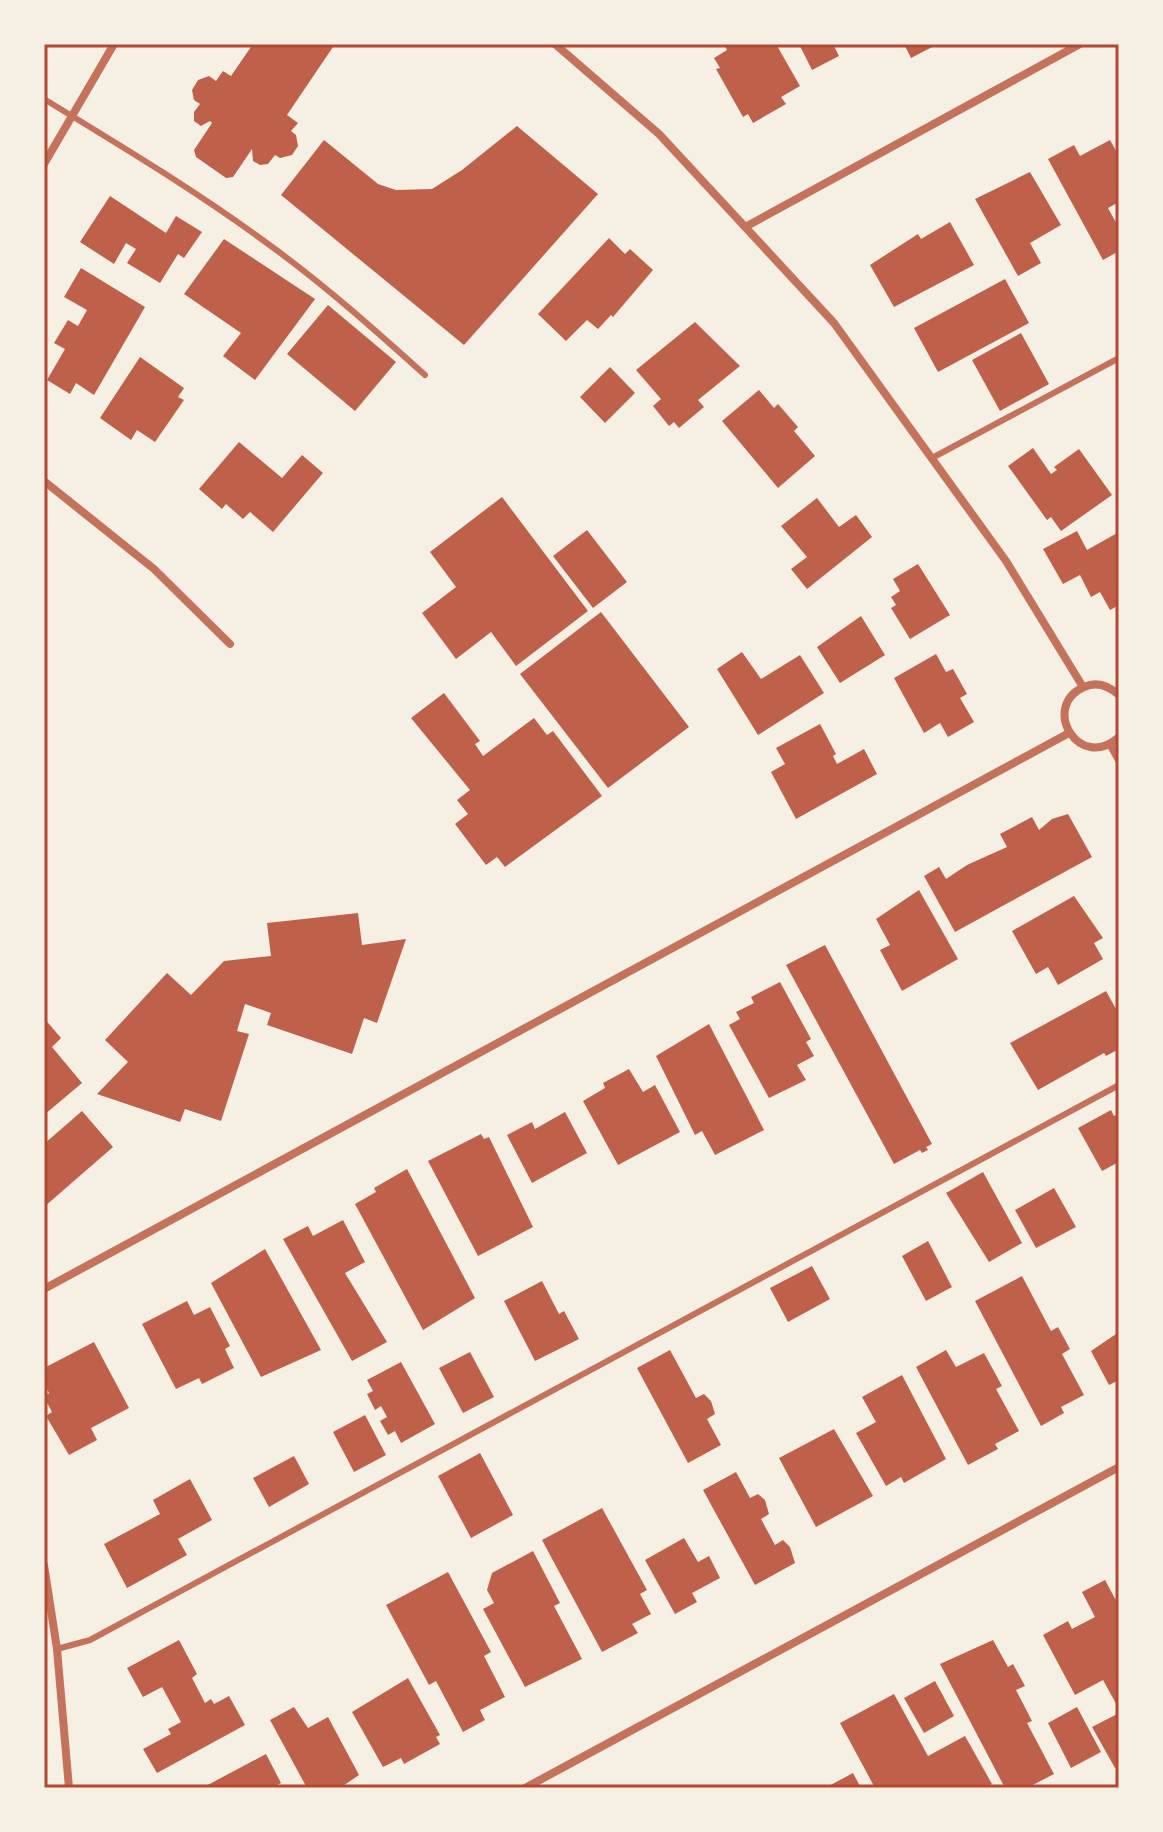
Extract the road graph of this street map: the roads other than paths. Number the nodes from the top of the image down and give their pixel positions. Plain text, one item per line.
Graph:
1 (114, 44) edge
2 (555, 44) edge
3 (1080, 44) edge
4 (44, 99) edge
5 (72, 116) junction
6 (44, 164) edge
7 (747, 226) junction
8 (1119, 358) edge
9 (425, 375) dead end
10 (932, 458) junction
11 (44, 481) edge
12 (230, 644) dead end
13 (1083, 687) junction
14 (1119, 695) edge
15 (1069, 733) junction
16 (1119, 737) edge
17 (1110, 744) junction
18 (1119, 760) edge
19 (1119, 1085) edge
20 (44, 1289) edge
21 (1119, 1467) edge
22 (44, 1565) edge
23 (57, 1649) junction
24 (69, 1788) edge
25 (525, 1788) edge

1 - 5 street
2 - 7 street
3 - 7 street
4 - 5 lane
5 - 6 street
5 - 9 lane
7 - 10 street
8 - 10 lane
10 - 13 street
11 - 12 street
13 - 14 street
13 - 15 street
15 - 17 street
15 - 20 street
16 - 17 street
17 - 18 street
19 - 23 lane
21 - 25 street
22 - 23 street
23 - 24 street

